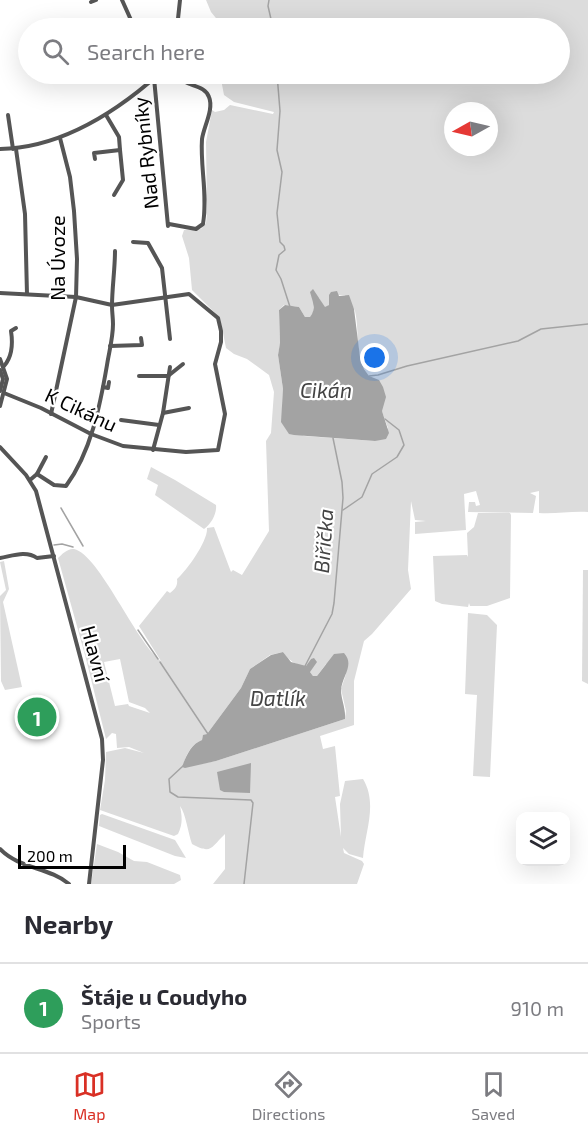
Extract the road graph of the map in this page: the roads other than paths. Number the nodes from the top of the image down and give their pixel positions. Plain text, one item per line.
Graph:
1 (96, 0) edge
2 (122, 0) edge
3 (180, 0) edge
4 (91, 2) dead end
5 (130, 18) edge
6 (178, 18) edge
7 (146, 84) edge
8 (155, 84) edge
9 (189, 84) edge
10 (8, 115) dead end
11 (106, 115) junction
12 (60, 138) junction
13 (0, 149) edge
14 (15, 149) junction
15 (120, 150) junction
16 (95, 159) dead end
17 (114, 195) dead end
18 (133, 242) dead end
19 (115, 251) dead end
20 (0, 293) edge
21 (27, 294) junction
22 (76, 297) junction
23 (165, 297) junction
24 (112, 305) junction
25 (16, 328) dead end
26 (141, 338) dead end
27 (170, 339) dead end
28 (110, 346) junction
29 (0, 359) edge
30 (183, 364) dead end
31 (170, 367) dead end
32 (2, 368) edge
33 (139, 376) dead end
34 (168, 376) junction
35 (109, 382) dead end
36 (103, 387) junction
37 (2, 392) edge
38 (0, 406) edge
39 (189, 408) dead end
40 (163, 413) junction
41 (51, 414) junction
42 (121, 420) dead end
43 (159, 425) junction
44 (91, 434) junction
45 (0, 447) edge
46 (153, 450) junction
47 (46, 457) dead end
48 (37, 474) junction
49 (30, 480) junction
50 (54, 556) junction
51 (0, 558) edge
52 (0, 849) edge
53 (69, 884) edge
54 (89, 884) edge

1 - 4 street
2 - 5 street
3 - 6 street
7 - 11 street
8 - 9 street, Nad Rybníky
10 - 14 street
11 - 12 street
11 - 15 street
12 - 14 street
12 - 22 street, Na Úvoze
13 - 14 street
14 - 21 street
15 - 16 street
15 - 17 street
18 - 23 street
19 - 24 street
20 - 21 street
21 - 22 street
22 - 24 street
22 - 41 street, Na Úvoze
23 - 24 street
23 - 27 street
23 - 46 street, K Cikánu
24 - 28 street
25 - 32 street
26 - 28 street
28 - 36 street
29 - 32 street
30 - 34 street
31 - 34 street
32 - 37 street
33 - 34 street
34 - 40 street
35 - 36 street
36 - 44 street
37 - 38 street
37 - 41 street, K Cikánu
39 - 40 street
40 - 43 street
41 - 44 street, K Cikánu
42 - 43 street
43 - 46 street
44 - 46 street, K Cikánu
44 - 48 street
45 - 49 street, Hlavní
47 - 48 street
48 - 49 street
49 - 50 street, Hlavní
50 - 51 street
50 - 54 street, Hlavní
52 - 53 street

